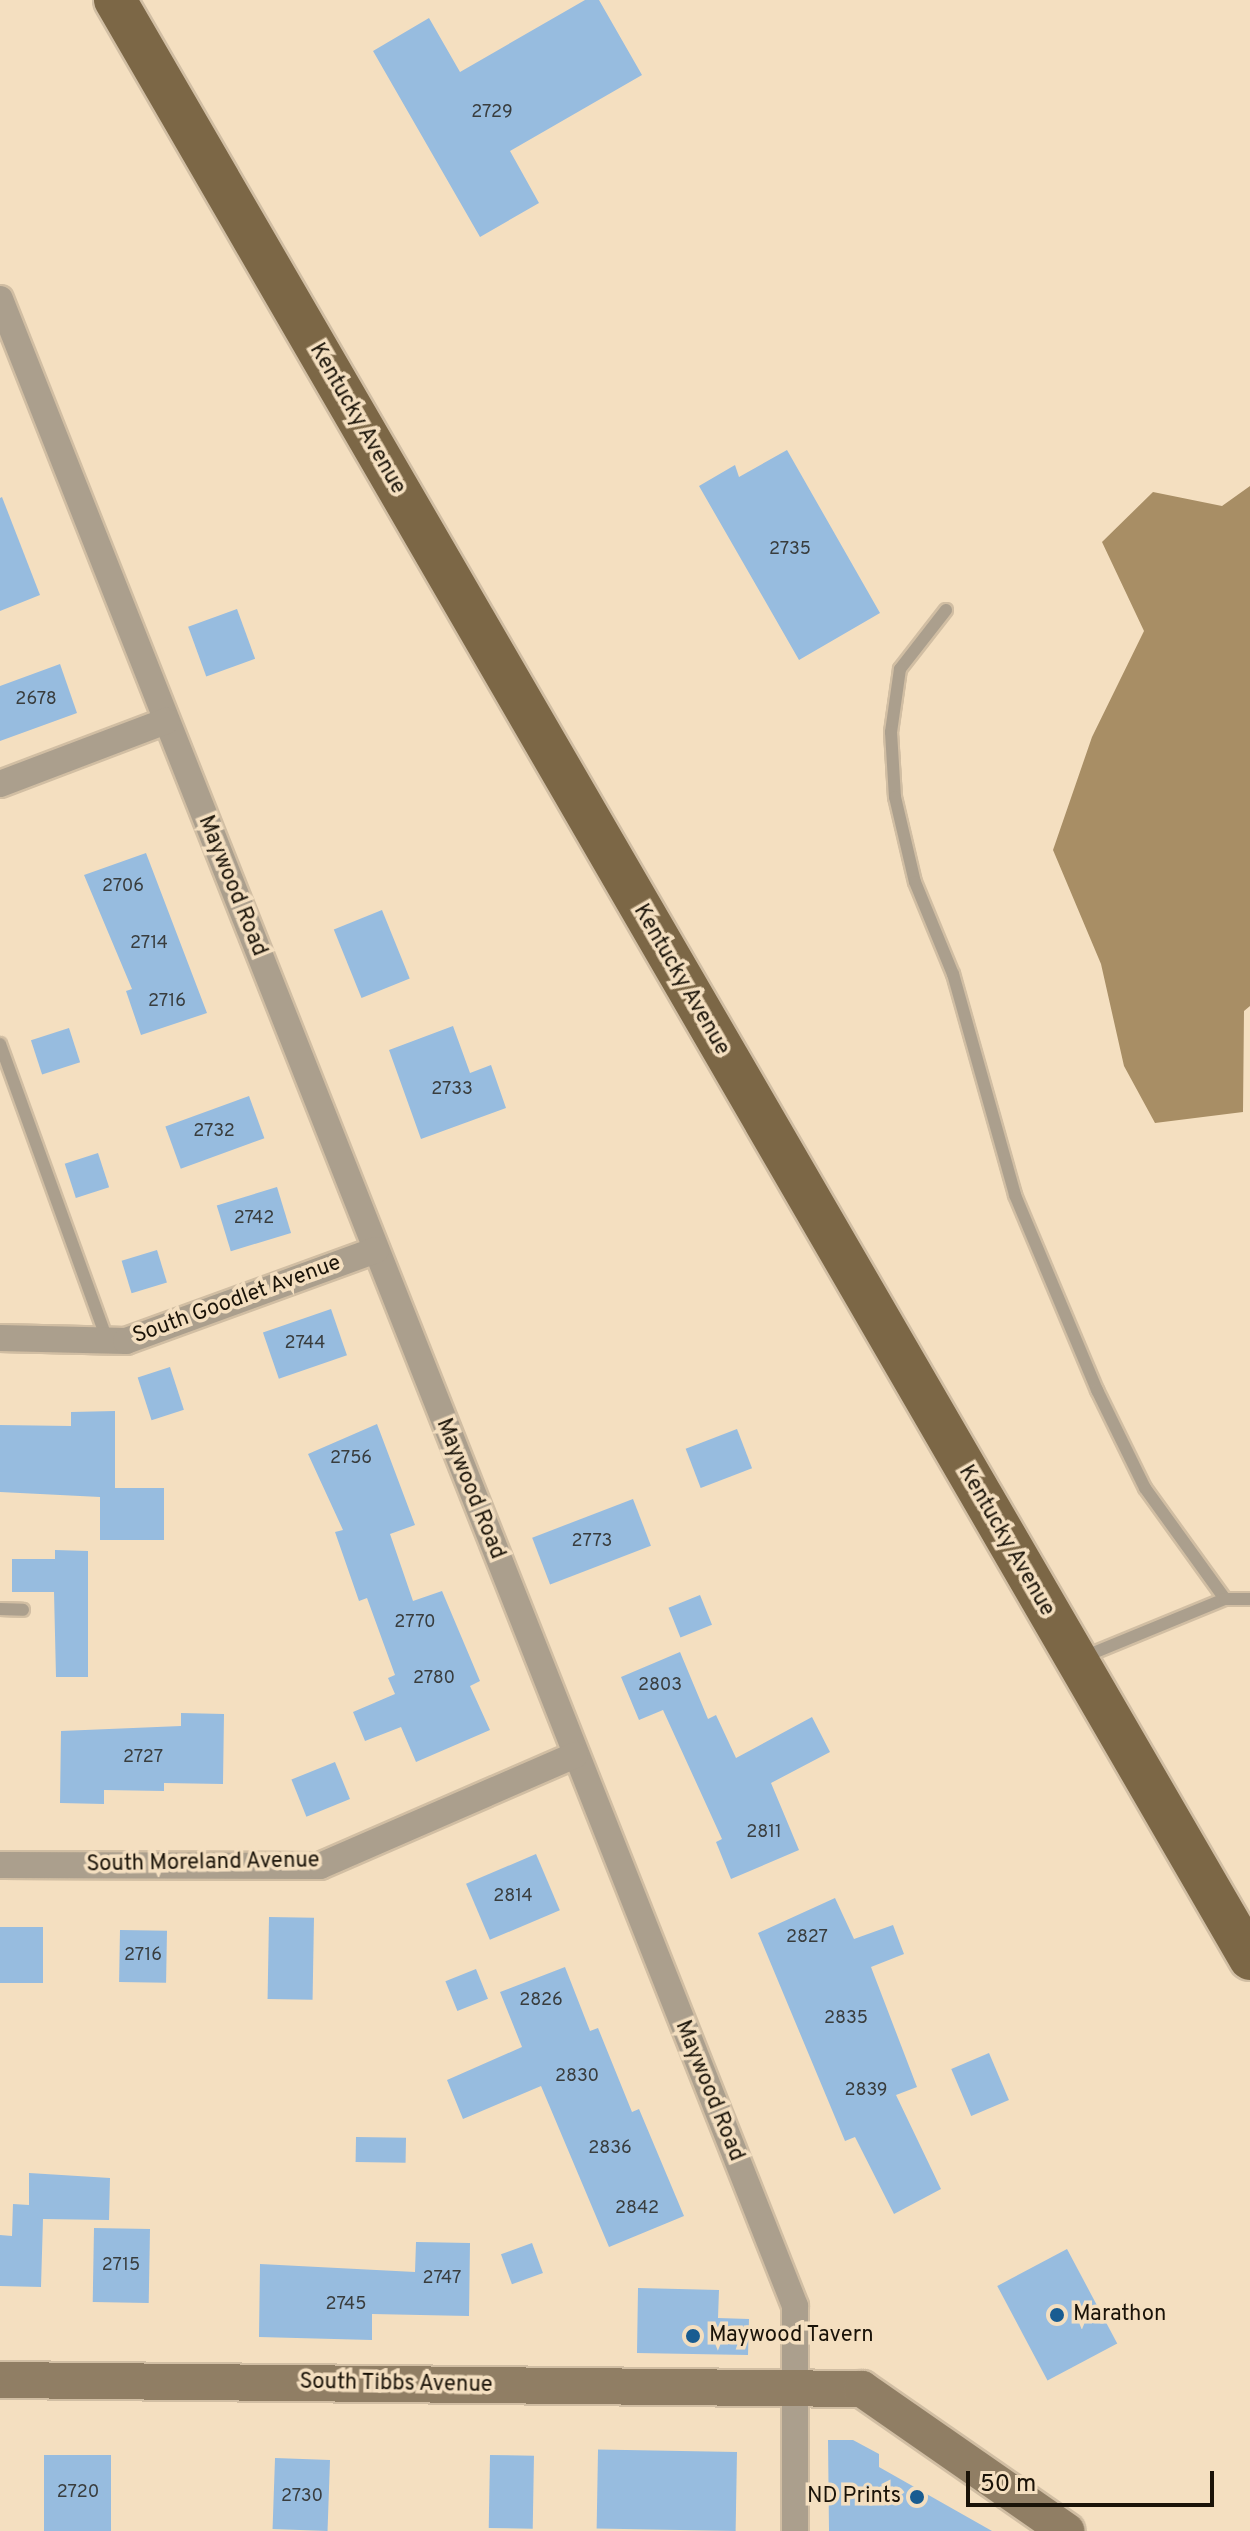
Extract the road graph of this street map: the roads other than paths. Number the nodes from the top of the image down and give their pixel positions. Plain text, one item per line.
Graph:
1 (115, 0) edge
2 (0, 299) edge
3 (946, 610) dead end
4 (166, 721) junction
5 (0, 784) edge
6 (0, 1044) edge
7 (376, 1250) junction
8 (0, 1338) edge
9 (107, 1340) junction
10 (1225, 1599) junction
11 (1250, 1599) edge
12 (0, 1609) edge
13 (23, 1610) dead end
14 (1076, 1660) junction
15 (575, 1755) junction
16 (0, 1865) edge
17 (1250, 1959) edge
18 (0, 2380) edge
19 (793, 2388) junction
20 (795, 2531) edge
21 (1066, 2531) edge

1 - 14 main road, Kentucky Avenue
2 - 4 street, Maywood Road
3 - 10 lane
4 - 5 street
4 - 7 street, Maywood Road
6 - 9 lane
7 - 9 street, South Goodlet Avenue
7 - 15 street, Maywood Road
8 - 9 street, South Goodlet Avenue
10 - 11 lane
10 - 14 lane
12 - 13 lane
14 - 17 main road, Kentucky Avenue
15 - 16 street, South Moreland Avenue
15 - 19 street, Maywood Road
18 - 19 main road, South Tibbs Avenue
19 - 20 street, Maywood Road
19 - 21 main road

